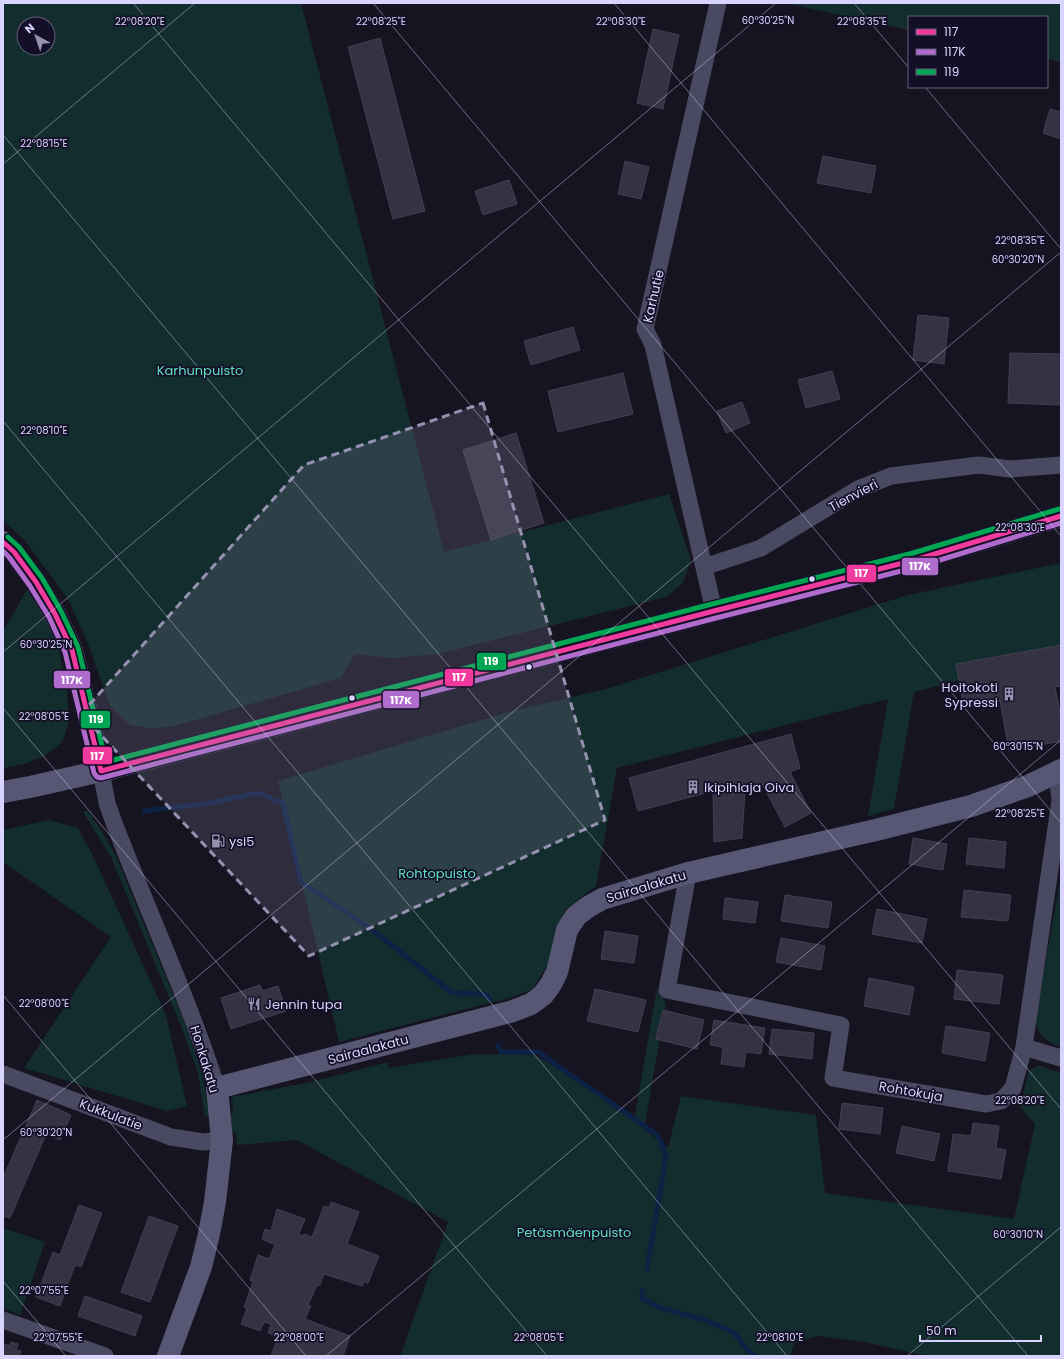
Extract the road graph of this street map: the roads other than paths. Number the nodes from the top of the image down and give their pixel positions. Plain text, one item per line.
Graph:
1 (718, 3) edge
2 (1061, 465) edge
3 (1061, 516) edge
4 (3, 542) edge
5 (704, 567) junction
6 (714, 611) junction
7 (1059, 771) edge
8 (101, 772) junction
9 (3, 792) edge
10 (688, 874) junction
11 (1024, 1047) junction
12 (1061, 1058) edge
13 (3, 1074) edge
14 (217, 1088) junction
15 (222, 1140) junction
16 (3, 1320) edge
17 (105, 1356) edge
18 (168, 1356) edge

1 - 5 street, Karhutie
2 - 5 street, Tienvieri
3 - 6 street
4 - 8 street
5 - 6 street, Karhutie
6 - 8 street
7 - 10 street, Sairaalakatu
7 - 11 street, Rohtokuja
8 - 9 street
8 - 14 street, Honkakatu
10 - 11 street, Rohtokuja
10 - 14 street, Sairaalakatu
11 - 12 street
13 - 15 street, Kukkulatie
14 - 15 street, Honkakatu
15 - 18 street, Honkakatu
16 - 17 street

